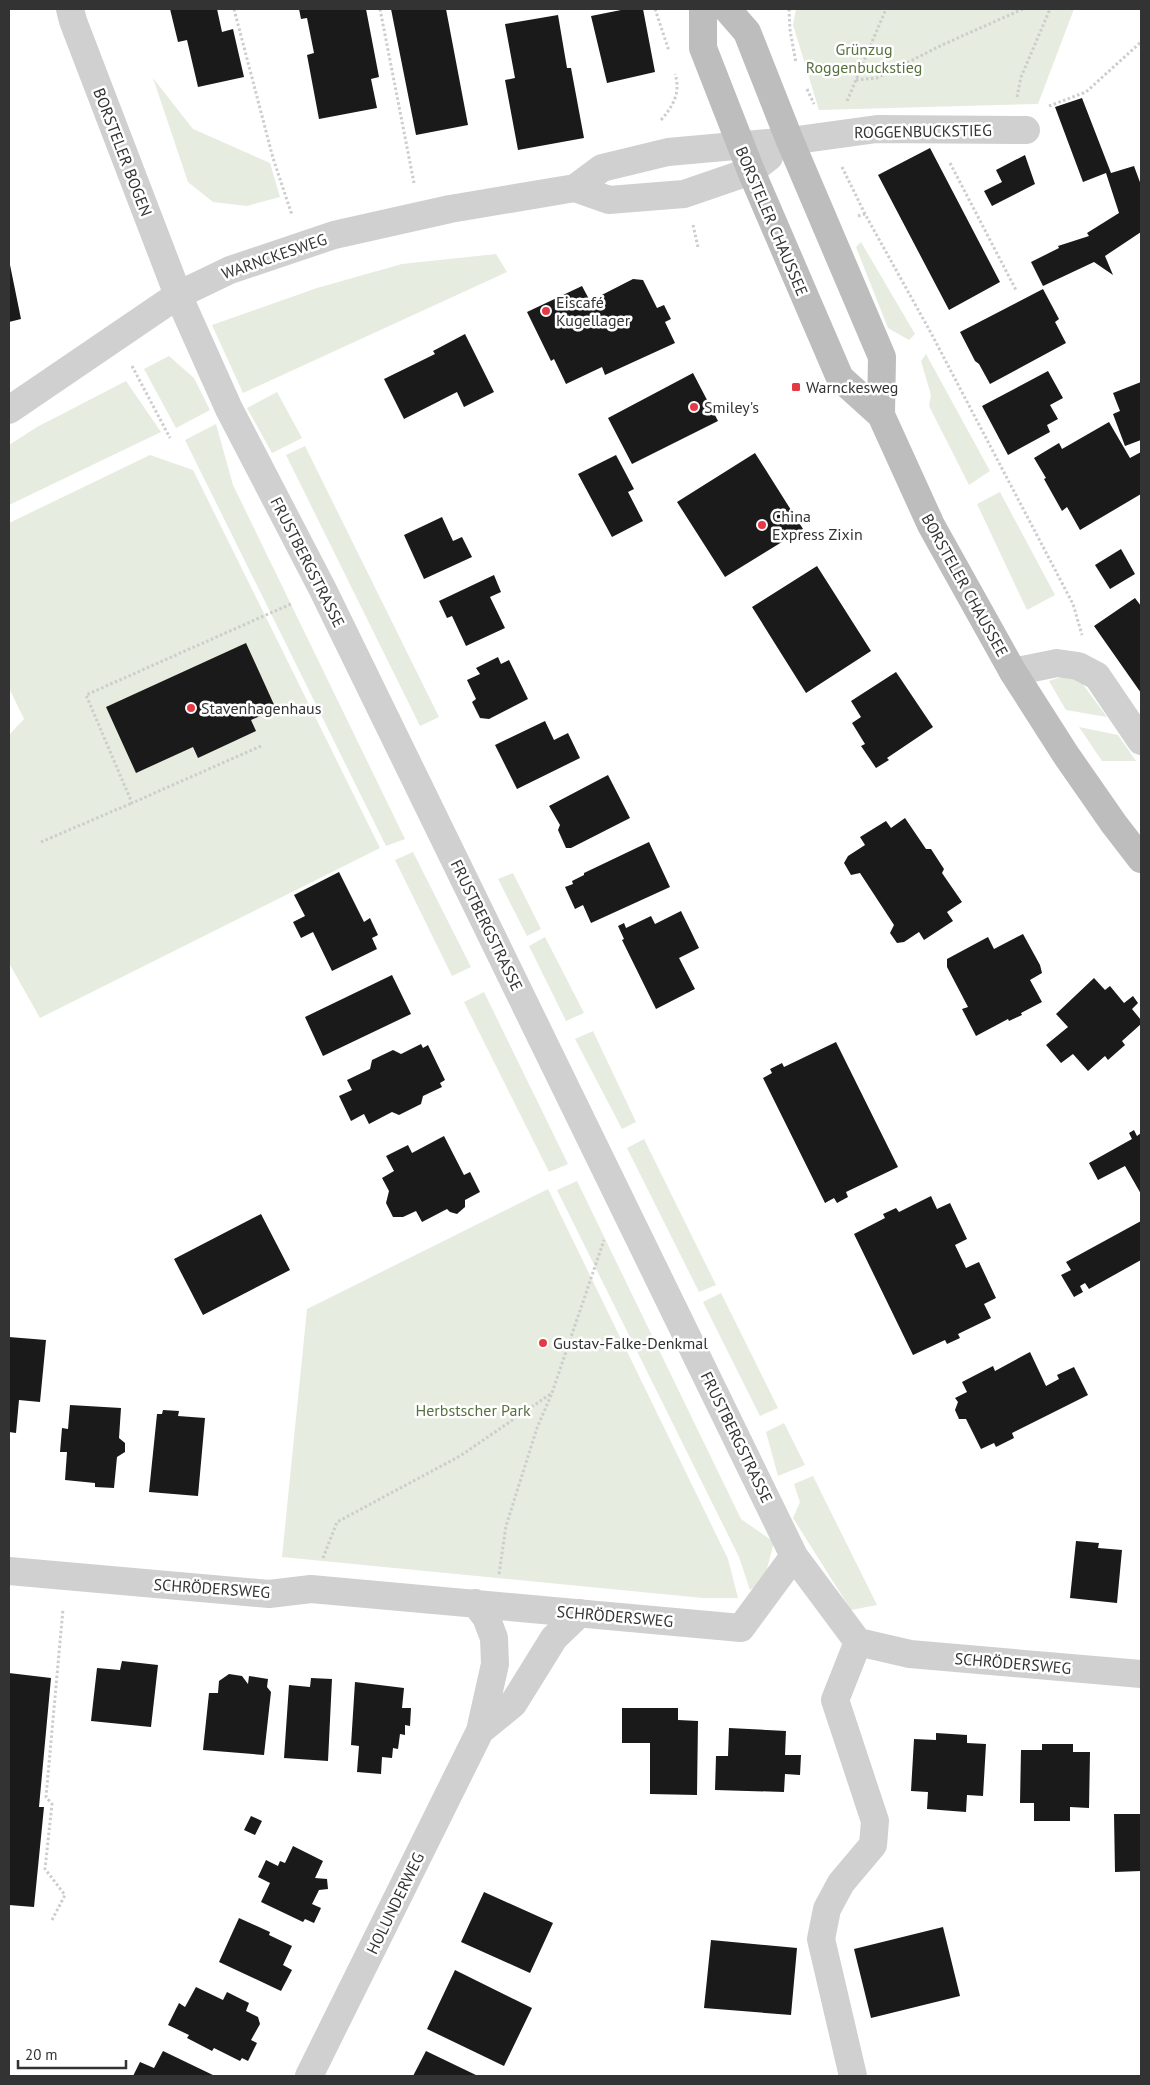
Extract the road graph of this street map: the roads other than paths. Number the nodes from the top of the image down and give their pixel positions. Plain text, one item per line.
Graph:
1 (70, 9) edge
2 (703, 9) edge
3 (726, 9) edge
4 (1018, 130) road end
5 (790, 141) junction
6 (740, 145) junction
7 (750, 171) junction
8 (575, 188) junction
9 (178, 295) junction
10 (9, 410) edge
11 (881, 415) junction
12 (1013, 672) junction
13 (1141, 740) edge
14 (1141, 859) edge
15 (794, 1556) junction
16 (9, 1571) edge
17 (485, 1604) junction
18 (580, 1613) junction
19 (858, 1642) junction
20 (1141, 1674) edge
21 (480, 1730) junction
22 (309, 2076) edge
23 (853, 2076) edge

1 - 9 street, BORSTELER BOGEN
2 - 6 main road, BORSTELER CHAUSSEE
3 - 5 main road, BORSTELER CHAUSSEE
4 - 5 street, ROGGENBUCKSTIEG
5 - 6 street, WARNCKESWEG
5 - 7 street, WARNCKESWEG
5 - 11 main road, BORSTELER CHAUSSEE
6 - 7 main road, BORSTELER CHAUSSEE
6 - 8 street, WARNCKESWEG
7 - 8 street, WARNCKESWEG
7 - 11 main road, BORSTELER CHAUSSEE
8 - 9 street, WARNCKESWEG
9 - 10 street, WARNCKESWEG
9 - 15 street, FRUSTBERGSTRASSE
11 - 12 main road, BORSTELER CHAUSSEE
12 - 13 street, BORSTELER CHAUSSEE
12 - 14 main road, BORSTELER CHAUSSEE
15 - 18 street, SCHRÖDERSWEG
15 - 19 street
16 - 17 street, SCHRÖDERSWEG
17 - 18 street, SCHRÖDERSWEG
17 - 21 street, HOLUNDERWEG
18 - 21 street, HOLUNDERWEG
19 - 20 street, SCHRÖDERSWEG
19 - 23 street
21 - 22 street, HOLUNDERWEG

